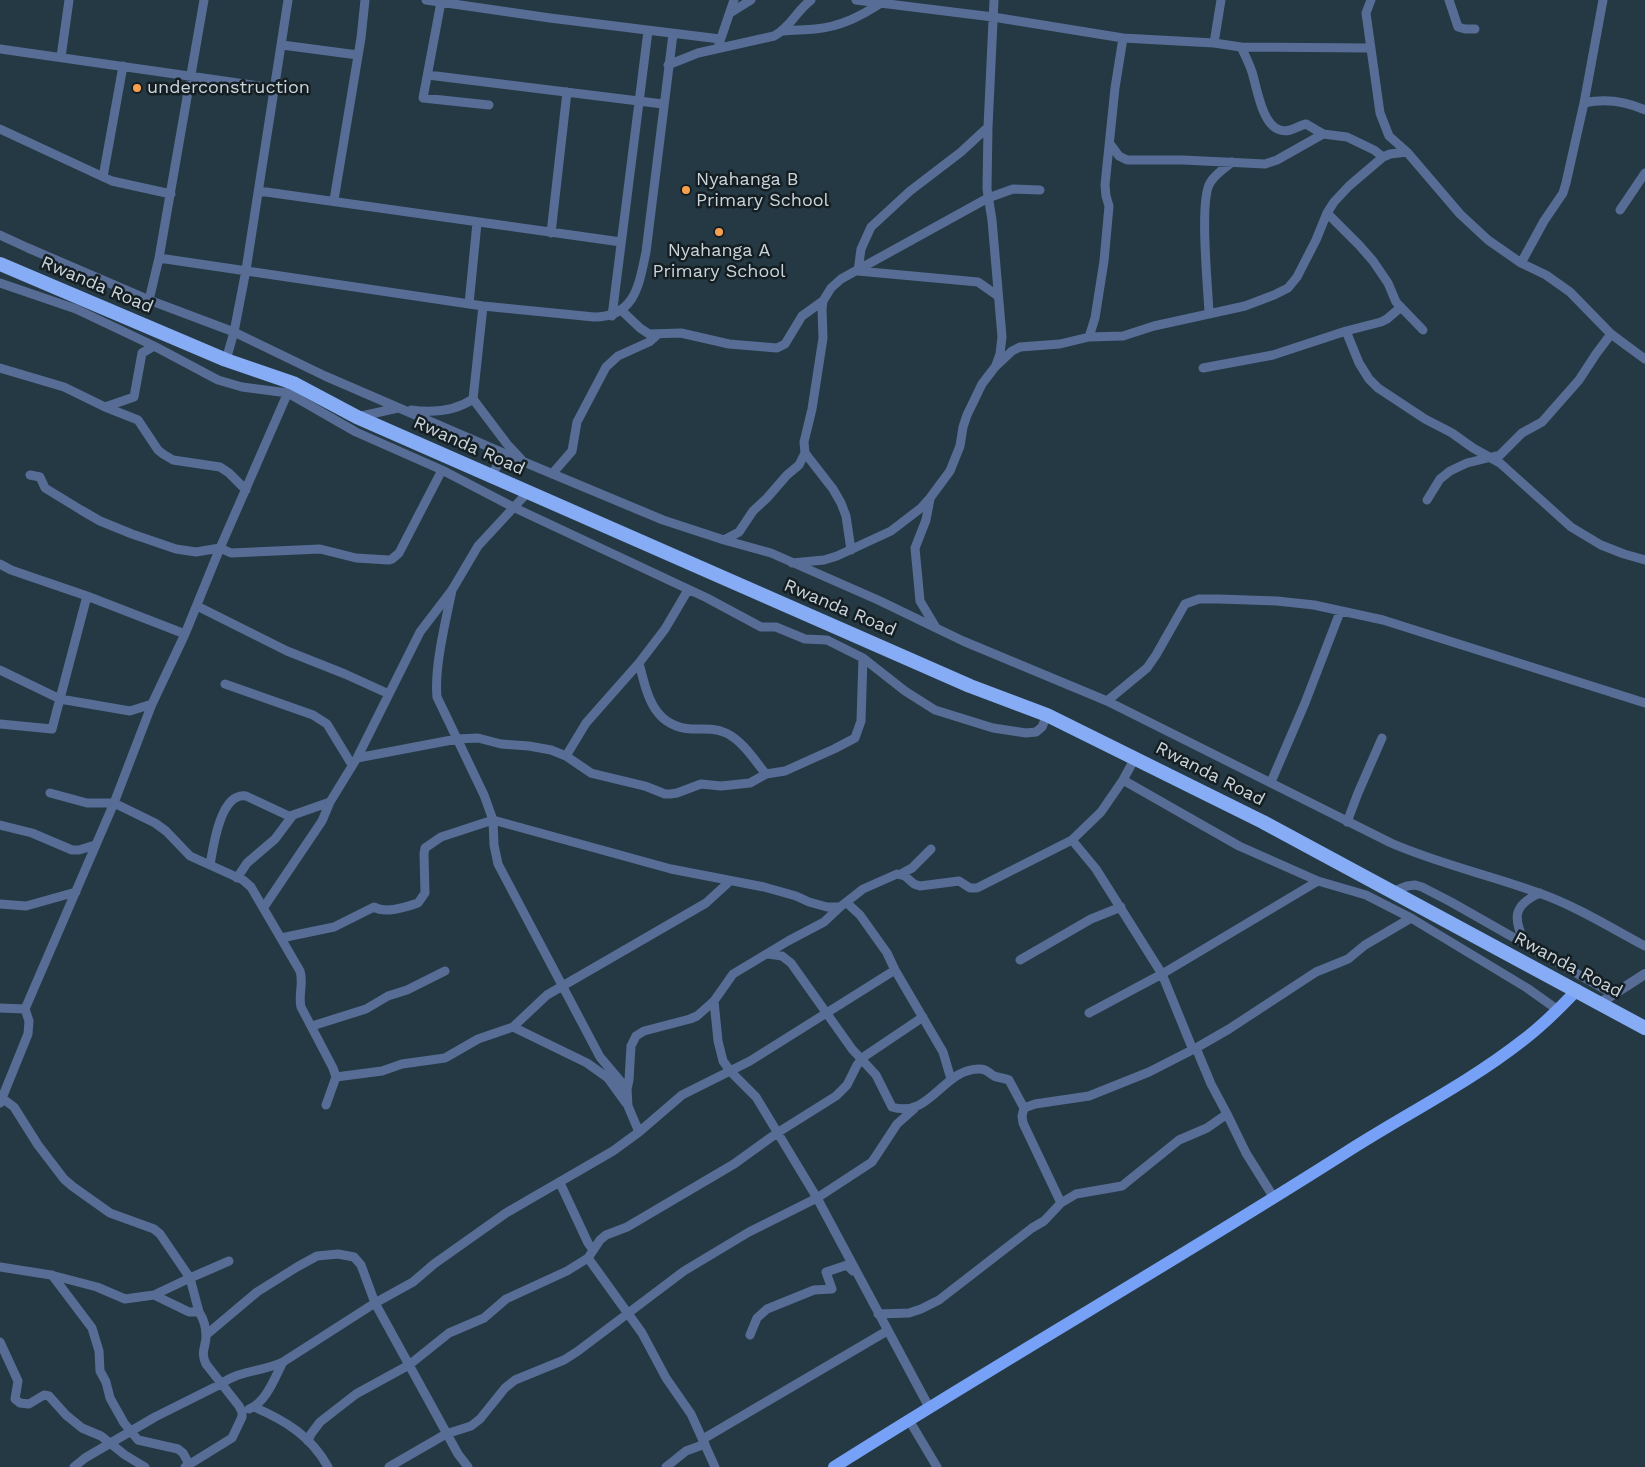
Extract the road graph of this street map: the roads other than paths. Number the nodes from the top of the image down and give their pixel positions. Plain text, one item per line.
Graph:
1 (69, 0) edge
2 (204, 0) edge
3 (288, 0) edge
4 (365, 0) edge
5 (426, 0) edge
6 (734, 0) edge
7 (751, 0) edge
8 (812, 0) edge
9 (856, 0) edge
10 (994, 0) edge
11 (1220, 0) edge
12 (1372, 0) edge
13 (1449, 0) edge
14 (1603, 0) edge
15 (441, 2) junction
16 (881, 3) junction
17 (730, 13) junction
18 (993, 16) junction
19 (1474, 29) dead end
20 (648, 31) junction
21 (783, 31) junction
22 (673, 34) junction
23 (1123, 38) junction
24 (720, 39) junction
25 (1214, 43) junction
26 (282, 45) junction
27 (1240, 47) junction
28 (717, 48) junction
29 (1371, 48) junction
30 (0, 49) edge
31 (358, 56) junction
32 (61, 57) junction
33 (668, 65) junction
34 (123, 66) junction
35 (428, 75) junction
36 (192, 76) junction
37 (274, 88) junction
38 (567, 92) junction
39 (640, 102) junction
40 (1584, 103) junction
41 (664, 104) junction
42 (489, 105) dead end
43 (1645, 110) edge
44 (988, 127) junction
45 (0, 129) edge
46 (1323, 134) junction
47 (1110, 144) junction
48 (1406, 152) junction
49 (1383, 157) junction
50 (1232, 162) junction
51 (1645, 173) edge
52 (103, 177) junction
53 (1040, 190) dead end
54 (259, 191) junction
55 (171, 194) junction
56 (988, 198) junction
57 (334, 200) junction
58 (1620, 210) dead end
59 (1327, 213) junction
60 (477, 222) junction
61 (551, 233) junction
62 (0, 234) edge
63 (621, 242) junction
64 (159, 258) junction
65 (1521, 263) junction
66 (0, 264) edge
67 (246, 270) junction
68 (858, 271) junction
69 (0, 283) edge
70 (998, 296) junction
71 (150, 300) junction
72 (823, 301) junction
73 (469, 304) junction
74 (483, 306) junction
75 (1401, 307) junction
76 (621, 310) junction
77 (1209, 312) junction
78 (612, 316) junction
79 (1423, 330) dead end
80 (1346, 331) junction
81 (234, 332) junction
82 (657, 334) junction
83 (1611, 334) junction
84 (1089, 337) junction
85 (154, 346) junction
86 (226, 360) junction
87 (1645, 360) edge
88 (995, 367) junction
89 (0, 368) edge
90 (1203, 368) dead end
91 (290, 388) junction
92 (473, 399) junction
93 (105, 407) junction
94 (398, 408) junction
95 (357, 417) junction
96 (503, 453) junction
97 (805, 453) junction
98 (1491, 458) junction
99 (524, 462) junction
100 (442, 470) junction
101 (552, 474) junction
102 (30, 475) dead end
103 (492, 476) junction
104 (246, 490) junction
105 (528, 492) junction
106 (930, 498) junction
107 (1428, 500) dead end
108 (515, 508) junction
109 (724, 540) junction
110 (220, 548) junction
111 (850, 550) junction
112 (1645, 560) edge
113 (792, 563) junction
114 (0, 564) edge
115 (452, 590) junction
116 (688, 590) junction
117 (87, 596) junction
118 (198, 606) junction
119 (1340, 612) junction
120 (938, 629) junction
121 (185, 634) junction
122 (863, 658) junction
123 (639, 663) junction
124 (0, 670) edge
125 (225, 684) dead end
126 (389, 694) junction
127 (60, 699) junction
128 (1107, 701) junction
129 (1645, 703) edge
130 (152, 704) junction
131 (1047, 716) junction
132 (0, 724) edge
133 (1382, 738) dead end
134 (457, 739) junction
135 (566, 756) junction
136 (1135, 758) junction
137 (354, 762) junction
138 (766, 774) junction
139 (1123, 780) junction
140 (1271, 782) junction
141 (50, 792) dead end
142 (330, 802) junction
143 (114, 803) junction
144 (291, 817) junction
145 (493, 820) junction
146 (1347, 822) junction
147 (0, 825) edge
148 (1072, 840) junction
149 (95, 844) junction
150 (931, 849) dead end
151 (210, 865) junction
152 (901, 874) junction
153 (237, 878) junction
154 (730, 881) junction
155 (1318, 881) junction
156 (1394, 891) junction
157 (76, 892) junction
158 (1540, 893) junction
159 (0, 904) edge
160 (843, 905) junction
161 (264, 907) junction
162 (1121, 907) junction
163 (1411, 918) junction
164 (281, 938) junction
165 (1525, 944) junction
166 (1645, 946) edge
167 (768, 954) junction
168 (1020, 960) dead end
169 (894, 970) junction
170 (445, 971) dead end
171 (1162, 974) junction
172 (1645, 974) edge
173 (562, 986) junction
174 (1577, 990) junction
175 (1613, 994) junction
176 (714, 1001) junction
177 (1600, 1003) junction
178 (0, 1008) edge
179 (25, 1009) junction
180 (1558, 1010) junction
181 (827, 1012) junction
182 (1089, 1013) dead end
183 (923, 1017) junction
184 (312, 1026) junction
185 (513, 1027) junction
186 (1645, 1028) edge
187 (1195, 1049) junction
188 (861, 1060) junction
189 (731, 1072) junction
190 (336, 1077) junction
191 (950, 1079) junction
192 (626, 1089) junction
193 (1, 1100) edge
194 (326, 1105) dead end
195 (628, 1106) junction
196 (1024, 1108) junction
197 (914, 1109) junction
198 (1227, 1114) junction
199 (640, 1132) junction
200 (778, 1133) junction
201 (560, 1183) junction
202 (817, 1198) junction
203 (1274, 1198) junction
204 (1061, 1203) junction
205 (590, 1254) junction
206 (229, 1261) dead end
207 (0, 1267) edge
208 (51, 1275) junction
209 (190, 1278) junction
210 (860, 1279) junction
211 (154, 1295) junction
212 (375, 1303) junction
213 (199, 1312) junction
214 (628, 1314) junction
215 (878, 1314) junction
216 (887, 1331) junction
217 (206, 1335) junction
218 (750, 1335) dead end
219 (0, 1342) edge
220 (283, 1362) junction
221 (409, 1365) junction
222 (221, 1384) junction
223 (254, 1407) junction
224 (929, 1407) junction
225 (242, 1412) junction
226 (909, 1420) junction
227 (132, 1431) junction
228 (446, 1434) junction
229 (704, 1441) junction
230 (308, 1442) junction
231 (112, 1443) junction
232 (187, 1466) edge
233 (74, 1467) edge
234 (145, 1467) edge
235 (328, 1467) edge
236 (389, 1467) edge
237 (468, 1467) edge
238 (666, 1467) edge
239 (715, 1467) edge
240 (834, 1467) edge
241 (937, 1467) edge

1 - 32 street
2 - 36 street
3 - 26 street
4 - 31 street
5 - 15 street
6 - 17 street
7 - 17 street
8 - 21 street
9 - 16 street
10 - 18 street
11 - 25 street
12 - 29 street
13 - 19 street
14 - 40 street
15 - 20 street
15 - 35 street
16 - 18 street
16 - 21 street
17 - 24 street
18 - 23 street
18 - 44 street
20 - 22 street
20 - 39 street
21 - 28 street
22 - 24 street
22 - 33 street
23 - 25 street
23 - 47 street
24 - 28 street
25 - 27 street
26 - 31 street
26 - 37 street
27 - 29 street
27 - 46 street
28 - 33 street
29 - 48 street
30 - 32 street
31 - 57 street
32 - 34 street
33 - 41 street
34 - 36 street
34 - 52 street
35 - 38 street
35 - 42 street
36 - 37 street
36 - 55 street
37 - 54 street
38 - 39 street
38 - 61 street
39 - 41 street
39 - 63 street
40 - 43 street
40 - 65 street
41 - 76 street
44 - 56 street
44 - 68 street
45 - 52 street
46 - 49 street
46 - 50 street
47 - 50 street
47 - 84 street
48 - 49 street
48 - 65 street
49 - 59 street
50 - 77 street
51 - 58 street
52 - 55 street
53 - 56 street
54 - 57 street
54 - 67 street
55 - 64 street
56 - 68 street
56 - 70 street
57 - 60 street
59 - 75 street
59 - 77 street
60 - 61 street
60 - 73 street
61 - 63 street
62 - 71 street
63 - 78 street
64 - 67 street
64 - 71 street
65 - 83 street
66 - 86 highway, Rwanda Road
67 - 73 street
67 - 81 street
68 - 70 street
68 - 72 street
69 - 85 street
70 - 88 street
71 - 81 street
72 - 82 street
72 - 97 street
73 - 74 street
74 - 78 street
74 - 92 street
75 - 79 street
75 - 80 street
76 - 78 street
76 - 82 street
77 - 84 street
80 - 90 street
80 - 98 street
81 - 86 street
81 - 94 street
82 - 101 street
83 - 87 street
83 - 98 street
84 - 88 street
85 - 91 street
85 - 93 street
86 - 91 highway, Rwanda Road
88 - 106 street
89 - 93 street
91 - 95 highway, Rwanda Road
91 - 100 street
91 - 104 street
92 - 94 street
92 - 99 street
93 - 104 street
94 - 95 street
94 - 96 street
95 - 103 highway, Rwanda Road
96 - 99 street
96 - 103 street
97 - 109 street
97 - 111 street
98 - 107 street
98 - 112 street
99 - 101 street
100 - 108 street
100 - 110 street
101 - 109 street
102 - 110 street
103 - 105 highway, Rwanda Road
104 - 110 street
105 - 108 street
105 - 131 highway, Rwanda Road
106 - 111 street
106 - 120 street
108 - 115 street
108 - 116 street
109 - 113 street
110 - 118 street
111 - 113 street
113 - 120 street
114 - 117 street
115 - 126 street
115 - 134 street
116 - 122 street
116 - 123 street
117 - 121 street
117 - 127 street
118 - 121 street
118 - 126 street
119 - 128 street
119 - 129 street
119 - 140 street
120 - 128 street
121 - 130 street
122 - 131 street
122 - 138 street
123 - 135 street
123 - 138 street
124 - 127 street
125 - 137 street
126 - 137 street
127 - 130 street
127 - 132 street
128 - 140 street
130 - 143 street
131 - 136 highway, Rwanda Road
133 - 146 street
134 - 135 street
134 - 137 street
134 - 145 street
135 - 138 street
136 - 139 street
136 - 156 highway, Rwanda Road
137 - 142 street
139 - 148 street
139 - 155 street
140 - 146 street
141 - 143 street
142 - 144 street
142 - 161 street
143 - 149 street
143 - 151 street
144 - 151 street
144 - 153 street
145 - 154 street
145 - 164 street
145 - 173 street
146 - 158 street
147 - 149 street
148 - 152 street
148 - 162 street
149 - 157 street
150 - 152 street
151 - 153 street
152 - 160 street
153 - 161 street
154 - 160 street
154 - 173 street
155 - 163 street
155 - 171 street
156 - 165 street
156 - 174 highway, Rwanda Road
157 - 159 street
157 - 179 street
158 - 165 street
158 - 166 street
160 - 167 street
160 - 169 street
161 - 164 street
162 - 168 street
162 - 171 street
163 - 180 street
163 - 187 street
164 - 184 street
165 - 175 street
167 - 176 street
167 - 181 street
169 - 181 street
169 - 183 street
170 - 184 street
171 - 182 street
171 - 187 street
172 - 175 street
173 - 185 street
173 - 192 street
174 - 177 highway, Rwanda Road
174 - 180 main road
175 - 177 street
176 - 189 street
176 - 192 street
177 - 186 highway, Rwanda Road
178 - 179 street
179 - 193 street
180 - 203 main road
181 - 188 street
181 - 189 street
183 - 188 street
183 - 191 street
184 - 190 street
185 - 190 street
185 - 195 street
187 - 196 street
187 - 198 street
188 - 197 street
188 - 200 street
189 - 199 street
189 - 200 street
190 - 194 street
191 - 196 street
191 - 197 street
192 - 195 street
193 - 209 street
195 - 199 street
196 - 204 street
197 - 202 street
198 - 203 street
198 - 204 street
199 - 201 street
200 - 202 street
200 - 205 street
201 - 205 street
201 - 212 street
202 - 210 street
202 - 214 street
203 - 224 main road
204 - 215 street
205 - 214 street
205 - 221 street
206 - 209 street
207 - 208 street
208 - 211 street
208 - 227 street
209 - 211 street
209 - 213 street
210 - 215 street
210 - 218 street
211 - 213 street
212 - 217 street
212 - 220 street
212 - 221 street
213 - 217 street
214 - 228 street
214 - 229 street
215 - 216 street
216 - 224 street
216 - 229 street
217 - 222 street
219 - 231 street
220 - 222 street
220 - 223 street
221 - 228 street
221 - 230 street
222 - 225 street
222 - 227 street
223 - 225 street
223 - 230 street
224 - 226 main road
225 - 232 street
226 - 240 main road
226 - 241 street
227 - 231 street
227 - 232 street
228 - 236 street
228 - 237 street
229 - 238 street
229 - 239 street
230 - 235 street
231 - 233 street
231 - 234 street

